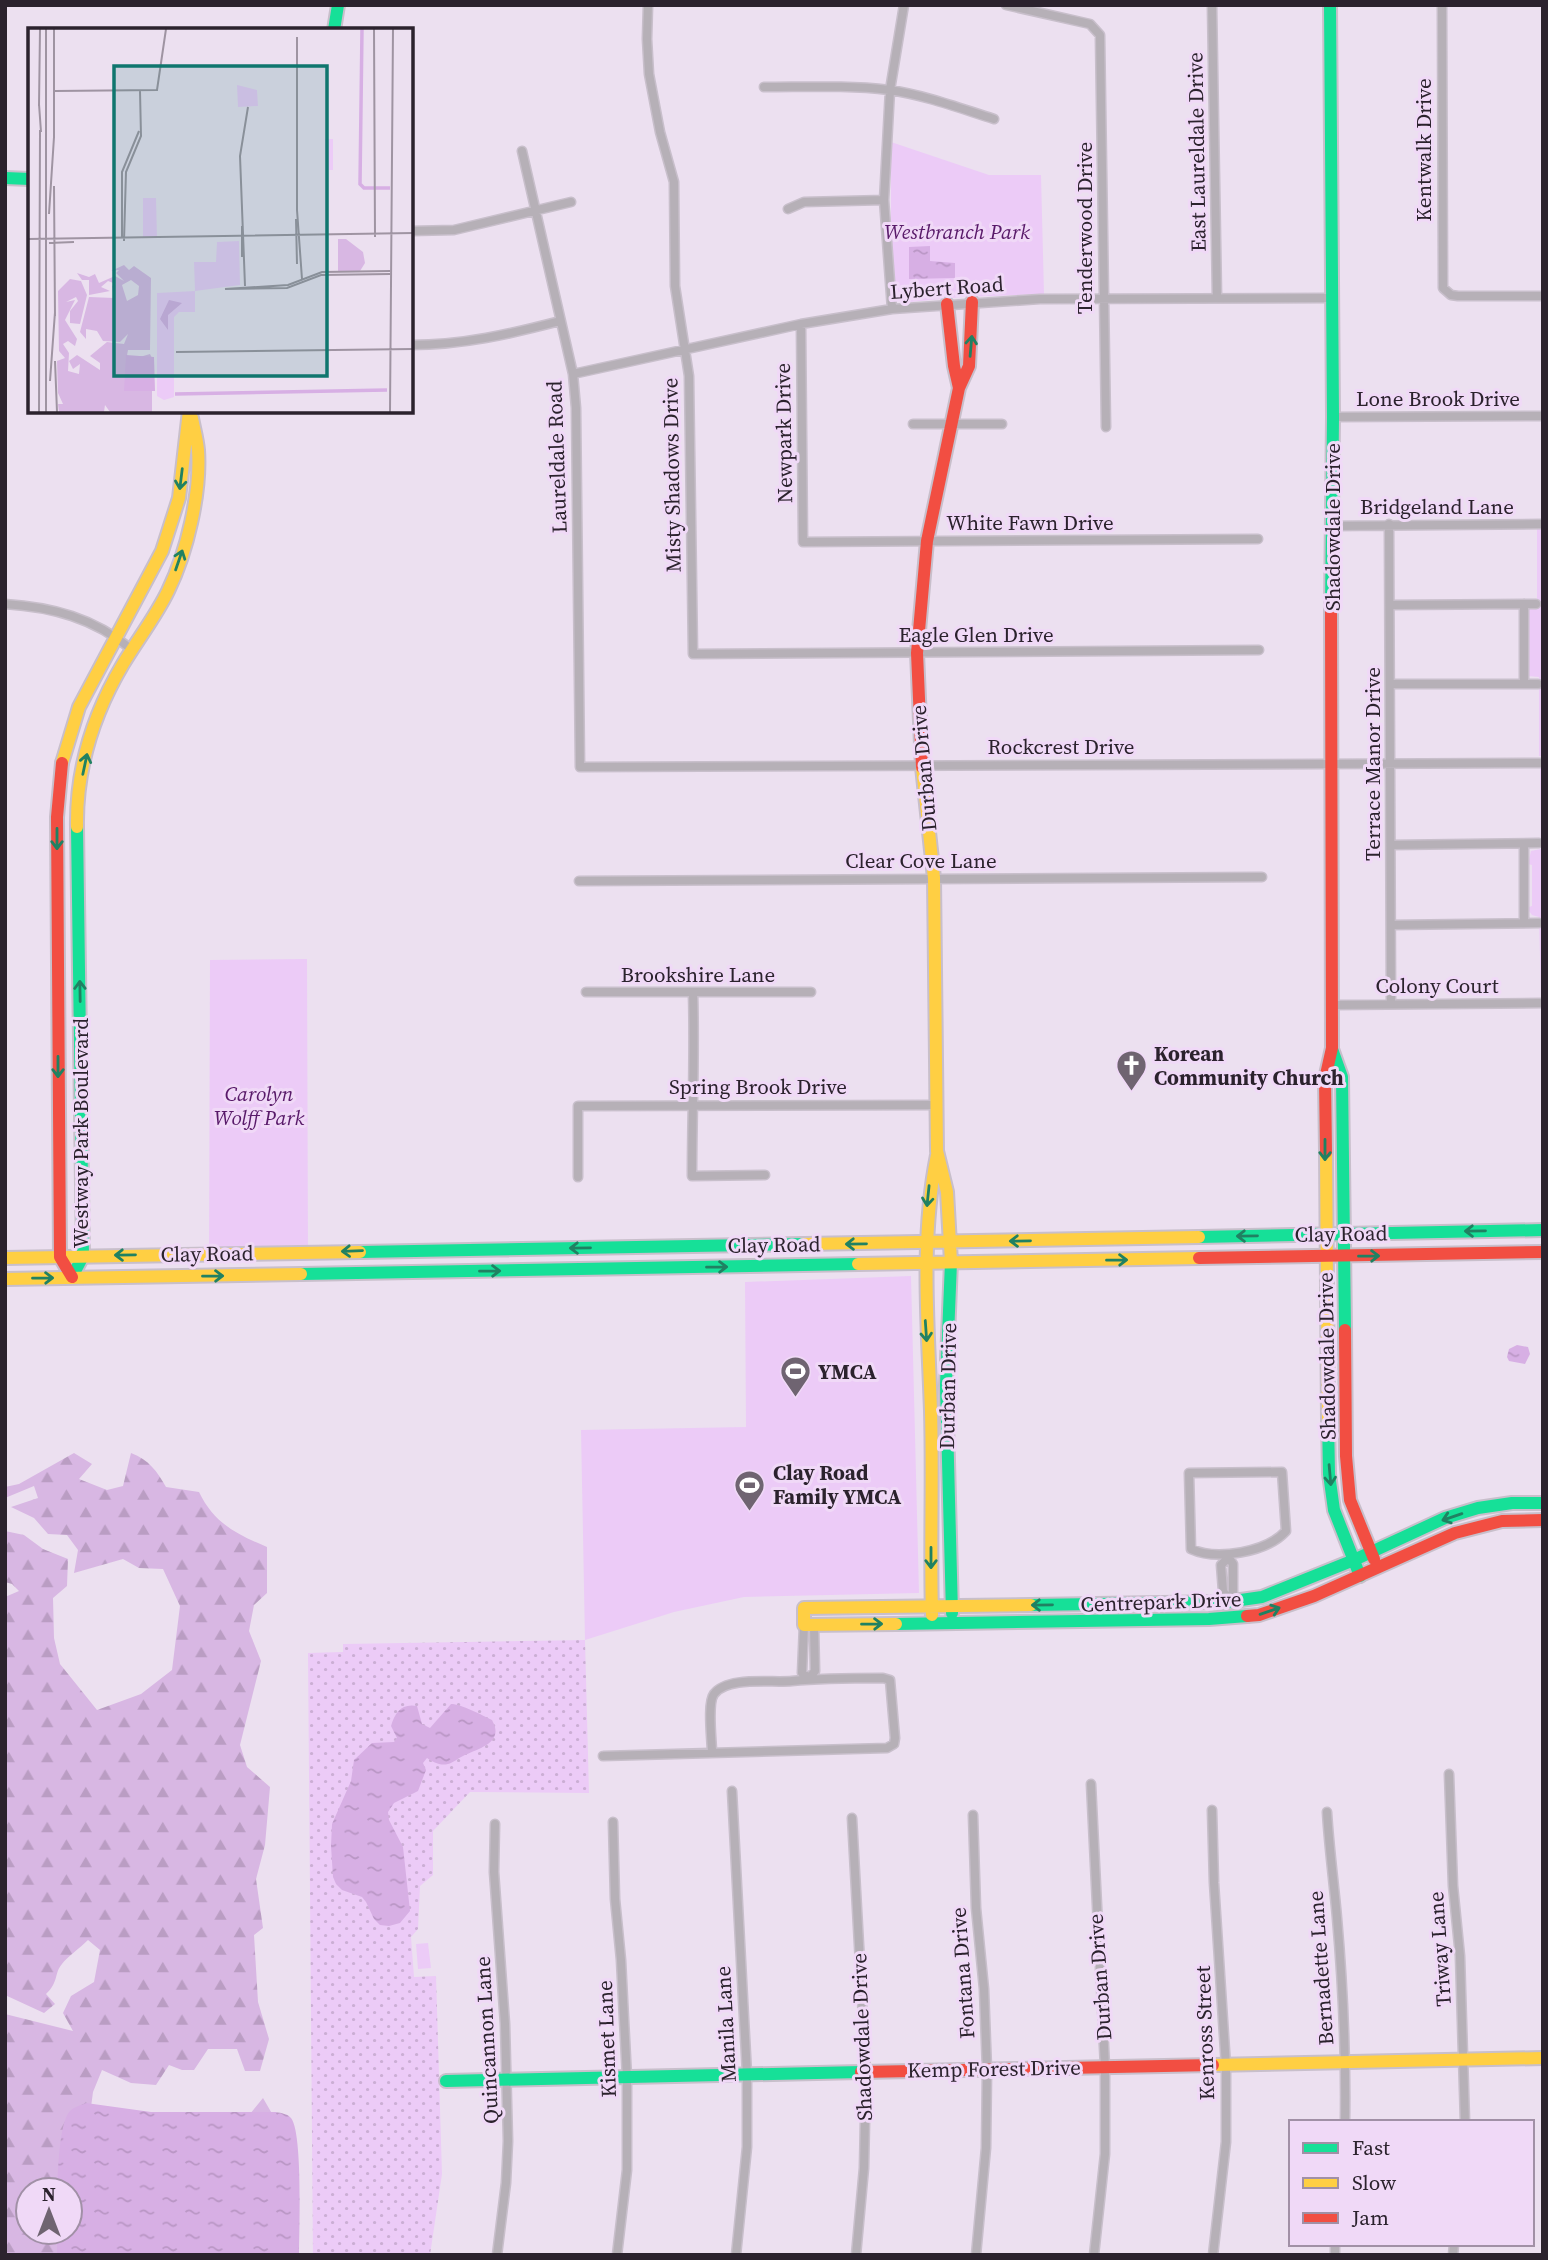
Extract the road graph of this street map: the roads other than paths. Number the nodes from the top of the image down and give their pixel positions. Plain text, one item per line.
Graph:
1 (338, 5) edge
2 (648, 5) edge
3 (904, 5) edge
4 (1006, 5) edge
5 (1212, 5) edge
6 (1330, 5) edge
7 (1442, 5) edge
8 (334, 28) edge
9 (764, 87) dead end
10 (890, 90) junction
11 (994, 119) dead end
12 (522, 151) dead end
13 (5, 178) edge
14 (28, 179) edge
15 (884, 200) junction
16 (571, 202) dead end
17 (788, 209) dead end
18 (535, 212) junction
19 (413, 231) edge
20 (1543, 296) edge
21 (1217, 298) junction
22 (1331, 298) junction
23 (1103, 299) junction
24 (972, 302) junction
25 (947, 304) junction
26 (892, 309) junction
27 (560, 321) junction
28 (801, 324) junction
29 (413, 345) edge
30 (684, 351) junction
31 (573, 374) junction
32 (959, 388) junction
33 (190, 413) edge
34 (190, 413) edge
35 (1543, 416) edge
36 (1333, 417) junction
37 (913, 424) dead end
38 (953, 424) junction
39 (1002, 424) dead end
40 (1106, 427) dead end
41 (1389, 524) junction
42 (1543, 524) edge
43 (1332, 526) junction
44 (1258, 539) dead end
45 (927, 541) junction
46 (803, 542) joint
47 (5, 604) edge
48 (1524, 604) junction
49 (1536, 604) dead end
50 (1390, 605) junction
51 (117, 636) junction
52 (131, 649) junction
53 (1259, 650) dead end
54 (917, 653) junction
55 (693, 654) joint
56 (1390, 684) junction
57 (1524, 684) junction
58 (1538, 684) dead end
59 (1543, 763) edge
60 (1330, 764) junction
61 (1390, 764) junction
62 (922, 765) junction
63 (580, 767) joint
64 (1539, 843) dead end
65 (1524, 844) junction
66 (1391, 845) junction
67 (1262, 877) dead end
68 (934, 878) junction
69 (579, 881) dead end
70 (1524, 923) junction
71 (1539, 923) dead end
72 (1391, 925) junction
73 (586, 992) dead end
74 (811, 992) dead end
75 (693, 993) junction
76 (1391, 1003) junction
77 (1543, 1003) edge
78 (1332, 1005) junction
79 (1332, 1048) junction
80 (692, 1105) junction
81 (937, 1105) junction
82 (937, 1151) junction
83 (765, 1175) dead end
84 (578, 1177) dead end
85 (1543, 1230) edge
86 (1344, 1233) junction
87 (1325, 1234) junction
88 (1087, 1239) junction
89 (924, 1242) junction
90 (950, 1242) junction
91 (768, 1245) junction
92 (606, 1247) junction
93 (456, 1249) junction
94 (322, 1252) junction
95 (1543, 1252) edge
96 (60, 1256) junction
97 (83, 1256) junction
98 (1325, 1256) junction
99 (1345, 1256) junction
100 (5, 1258) edge
101 (1086, 1261) junction
102 (924, 1263) junction
103 (951, 1263) junction
104 (766, 1266) junction
105 (607, 1269) junction
106 (458, 1272) junction
107 (322, 1274) junction
108 (72, 1277) junction
109 (5, 1279) edge
110 (1328, 1418) junction
111 (1346, 1418) junction
112 (1543, 1503) edge
113 (1490, 1506) junction
114 (1543, 1520) edge
115 (1493, 1523) junction
116 (1370, 1552) junction
117 (1227, 1557) junction
118 (1354, 1560) junction
119 (1379, 1567) junction
120 (1360, 1576) junction
121 (1227, 1600) junction
122 (1087, 1605) junction
123 (932, 1607) junction
124 (952, 1607) junction
125 (1230, 1617) junction
126 (1087, 1619) junction
127 (932, 1622) junction
128 (953, 1622) junction
129 (809, 1625) junction
130 (815, 1653) junction
131 (803, 1654) junction
132 (808, 1678) junction
133 (712, 1753) junction
134 (603, 1756) dead end
135 (1449, 1774) dead end
136 (1091, 1784) dead end
137 (732, 1791) dead end
138 (1212, 1810) dead end
139 (1327, 1812) dead end
140 (973, 1815) dead end
141 (852, 1818) dead end
142 (613, 1822) dead end
143 (495, 1824) dead end
144 (1543, 2058) edge
145 (1464, 2060) junction
146 (1345, 2062) junction
147 (1226, 2066) junction
148 (1105, 2067) junction
149 (987, 2070) junction
150 (866, 2072) junction
151 (747, 2074) junction
152 (627, 2078) junction
153 (506, 2080) junction
154 (446, 2081) dead end
155 (1345, 2120) edge
156 (1465, 2120) edge
157 (497, 2255) edge
158 (617, 2255) edge
159 (736, 2255) edge
160 (856, 2255) edge
161 (975, 2255) edge
162 (1094, 2255) edge
163 (1213, 2255) edge

1 - 8 street
2 - 30 street, Misty Shadows Drive
3 - 10 street
4 - 23 street, Tenderwood Drive
5 - 21 street, East Laureldale Drive
6 - 22 street, Shadowdale Drive
7 - 20 street, Kentwalk Drive
9 - 10 street
10 - 11 street
10 - 15 street
12 - 18 street, Laureldale Road
13 - 14 street
15 - 17 street
15 - 26 street
16 - 18 street
18 - 19 street
18 - 27 street, Laureldale Road
21 - 22 street, Lybert Road
21 - 23 street, Lybert Road
22 - 36 street, Shadowdale Drive
23 - 24 street, Lybert Road
23 - 40 street, Tenderwood Drive
24 - 25 street, Lybert Road
32 -> 24 street, Durban Drive
25 - 26 street, Lybert Road
25 - 32 street, Durban Drive
26 - 28 street, Lybert Road
27 - 29 street
27 - 31 street, Laureldale Road
28 - 30 street, Lybert Road
28 - 46 street, Newpark Drive
30 - 31 street, Lybert Road
30 - 55 street, Misty Shadows Drive
31 - 63 street, Laureldale Road
32 - 38 street, Durban Drive
33 -> 51 street, Westway Park Boulevard
52 -> 34 street, Westway Park Boulevard
35 - 36 street, Lone Brook Drive
36 - 43 street, Shadowdale Drive
37 - 38 street
38 - 39 street
38 - 45 street, Durban Drive
41 - 42 street, Bridgeland Lane
41 - 43 street, Bridgeland Lane
41 - 50 street, Terrace Manor Drive
43 - 60 street, Shadowdale Drive
44 - 45 street, White Fawn Drive
45 - 46 street, White Fawn Drive
45 - 54 street, Durban Drive
47 - 51 street
48 - 49 street
48 - 50 street
48 - 57 street
50 - 56 street, Terrace Manor Drive
51 - 52 street
51 -> 96 street, Westway Park Boulevard
97 -> 52 street, Westway Park Boulevard
53 - 54 street, Eagle Glen Drive
54 - 55 street, Eagle Glen Drive
54 - 62 street, Durban Drive
56 - 57 street
56 - 61 street, Terrace Manor Drive
57 - 58 street
59 - 61 street, Rockcrest Drive
60 - 61 street, Rockcrest Drive
60 - 62 street, Rockcrest Drive
60 - 78 street, Shadowdale Drive
61 - 66 street, Terrace Manor Drive
62 - 63 street, Rockcrest Drive
62 - 68 street, Durban Drive
64 - 65 street
65 - 66 street
65 - 70 street
66 - 72 street, Terrace Manor Drive
67 - 68 street, Clear Cove Lane
68 - 69 street, Clear Cove Lane
68 - 81 street, Durban Drive
70 - 71 street
70 - 72 street
72 - 76 street, Terrace Manor Drive
73 - 75 street, Brookshire Lane
74 - 75 street, Brookshire Lane
75 - 80 street
76 - 77 street, Colony Court
76 - 78 street, Colony Court
78 - 79 street, Shadowdale Drive
79 - 86 street, Shadowdale Drive
79 -> 87 street, Shadowdale Drive
80 - 81 street, Spring Brook Drive
80 - 83 street
80 - 84 street, Spring Brook Drive
81 - 82 street, Durban Drive
82 -> 89 street, Durban Drive
82 - 90 street, Durban Drive
85 -> 86 street, Clay Road
86 - 87 street, Clay Road
86 - 99 street, Shadowdale Drive
87 -> 88 street, Clay Road
87 - 98 street, Shadowdale Drive
88 -> 90 street, Clay Road
88 - 101 street
89 - 90 street, Clay Road
89 -> 91 street, Clay Road
89 - 102 street, Durban Drive
90 - 103 street, Durban Drive
91 - 92 street, Clay Road
91 - 104 street
92 -> 93 street, Clay Road
92 - 105 street
93 -> 94 street, Clay Road
93 - 106 street
94 -> 97 street, Clay Road
94 - 107 street
99 -> 95 street, Clay Road
96 - 97 street, Clay Road
96 - 100 street, Clay Road
96 - 108 street, Westway Park Boulevard
97 - 108 street, Westway Park Boulevard
98 - 99 street, Clay Road
101 -> 98 street, Clay Road
98 - 110 street, Shadowdale Drive
99 - 111 street, Shadowdale Drive
101 - 103 street, Clay Road
102 - 103 street, Clay Road
102 - 104 street, Clay Road
102 -> 123 street, Durban Drive
103 - 124 street, Durban Drive
105 -> 104 street, Clay Road
106 -> 105 street, Clay Road
106 - 107 street, Clay Road
108 -> 107 street, Clay Road
109 -> 108 street, Clay Road
110 - 111 street
110 -> 118 street, Shadowdale Drive
111 - 116 street, Shadowdale Drive
112 - 113 street, Centrepark Drive
113 - 115 street
113 -> 116 street, Centrepark Drive
114 - 115 street, Centrepark Drive
115 - 119 street, Centrepark Drive
116 - 118 street, Centrepark Drive
116 - 119 street, Shadowdale Drive
117 - 117 street
117 - 121 street
118 - 120 street, Shadowdale Drive
118 - 121 street, Centrepark Drive
119 - 120 street, Centrepark Drive
125 -> 120 street, Centrepark Drive
121 - 122 street, Centrepark Drive
121 - 125 street
122 -> 124 street, Centrepark Drive
122 - 126 street
123 - 124 street, Centrepark Drive
123 - 127 street, Durban Drive
123 - 129 street, Centrepark Drive
124 - 128 street, Durban Drive
125 - 126 street, Centrepark Drive
126 - 128 street, Centrepark Drive
127 - 128 street, Centrepark Drive
129 -> 127 street, Centrepark Drive
129 - 130 street
129 - 131 street
130 - 131 street
130 - 132 street
131 - 132 street
132 - 133 street
132 - 133 street
133 - 134 street
135 - 145 street, Triway Lane
136 - 148 street, Durban Drive
137 - 151 street, Manila Lane
138 - 147 street, Kenross Street
139 - 146 street, Bernadette Lane
140 - 149 street, Fontana Drive
141 - 150 street, Shadowdale Drive
142 - 152 street, Kismet Lane
143 - 153 street, Quincannon Lane
144 - 145 street, Kemp Forest Drive
145 - 146 street, Kemp Forest Drive
145 - 156 street, Triway Lane
146 - 147 street, Kemp Forest Drive
146 - 155 street, Bernadette Lane
147 - 148 street, Kemp Forest Drive
147 - 163 street, Kenross Street
148 - 149 street, Kemp Forest Drive
148 - 162 street, Durban Drive
149 - 150 street, Kemp Forest Drive
149 - 161 street, Fontana Drive
150 - 151 street, Kemp Forest Drive
150 - 160 street, Shadowdale Drive
151 - 152 street, Kemp Forest Drive
151 - 159 street, Manila Lane
152 - 153 street, Kemp Forest Drive
152 - 158 street, Kismet Lane
153 - 154 street, Kemp Forest Drive
153 - 157 street, Quincannon Lane

